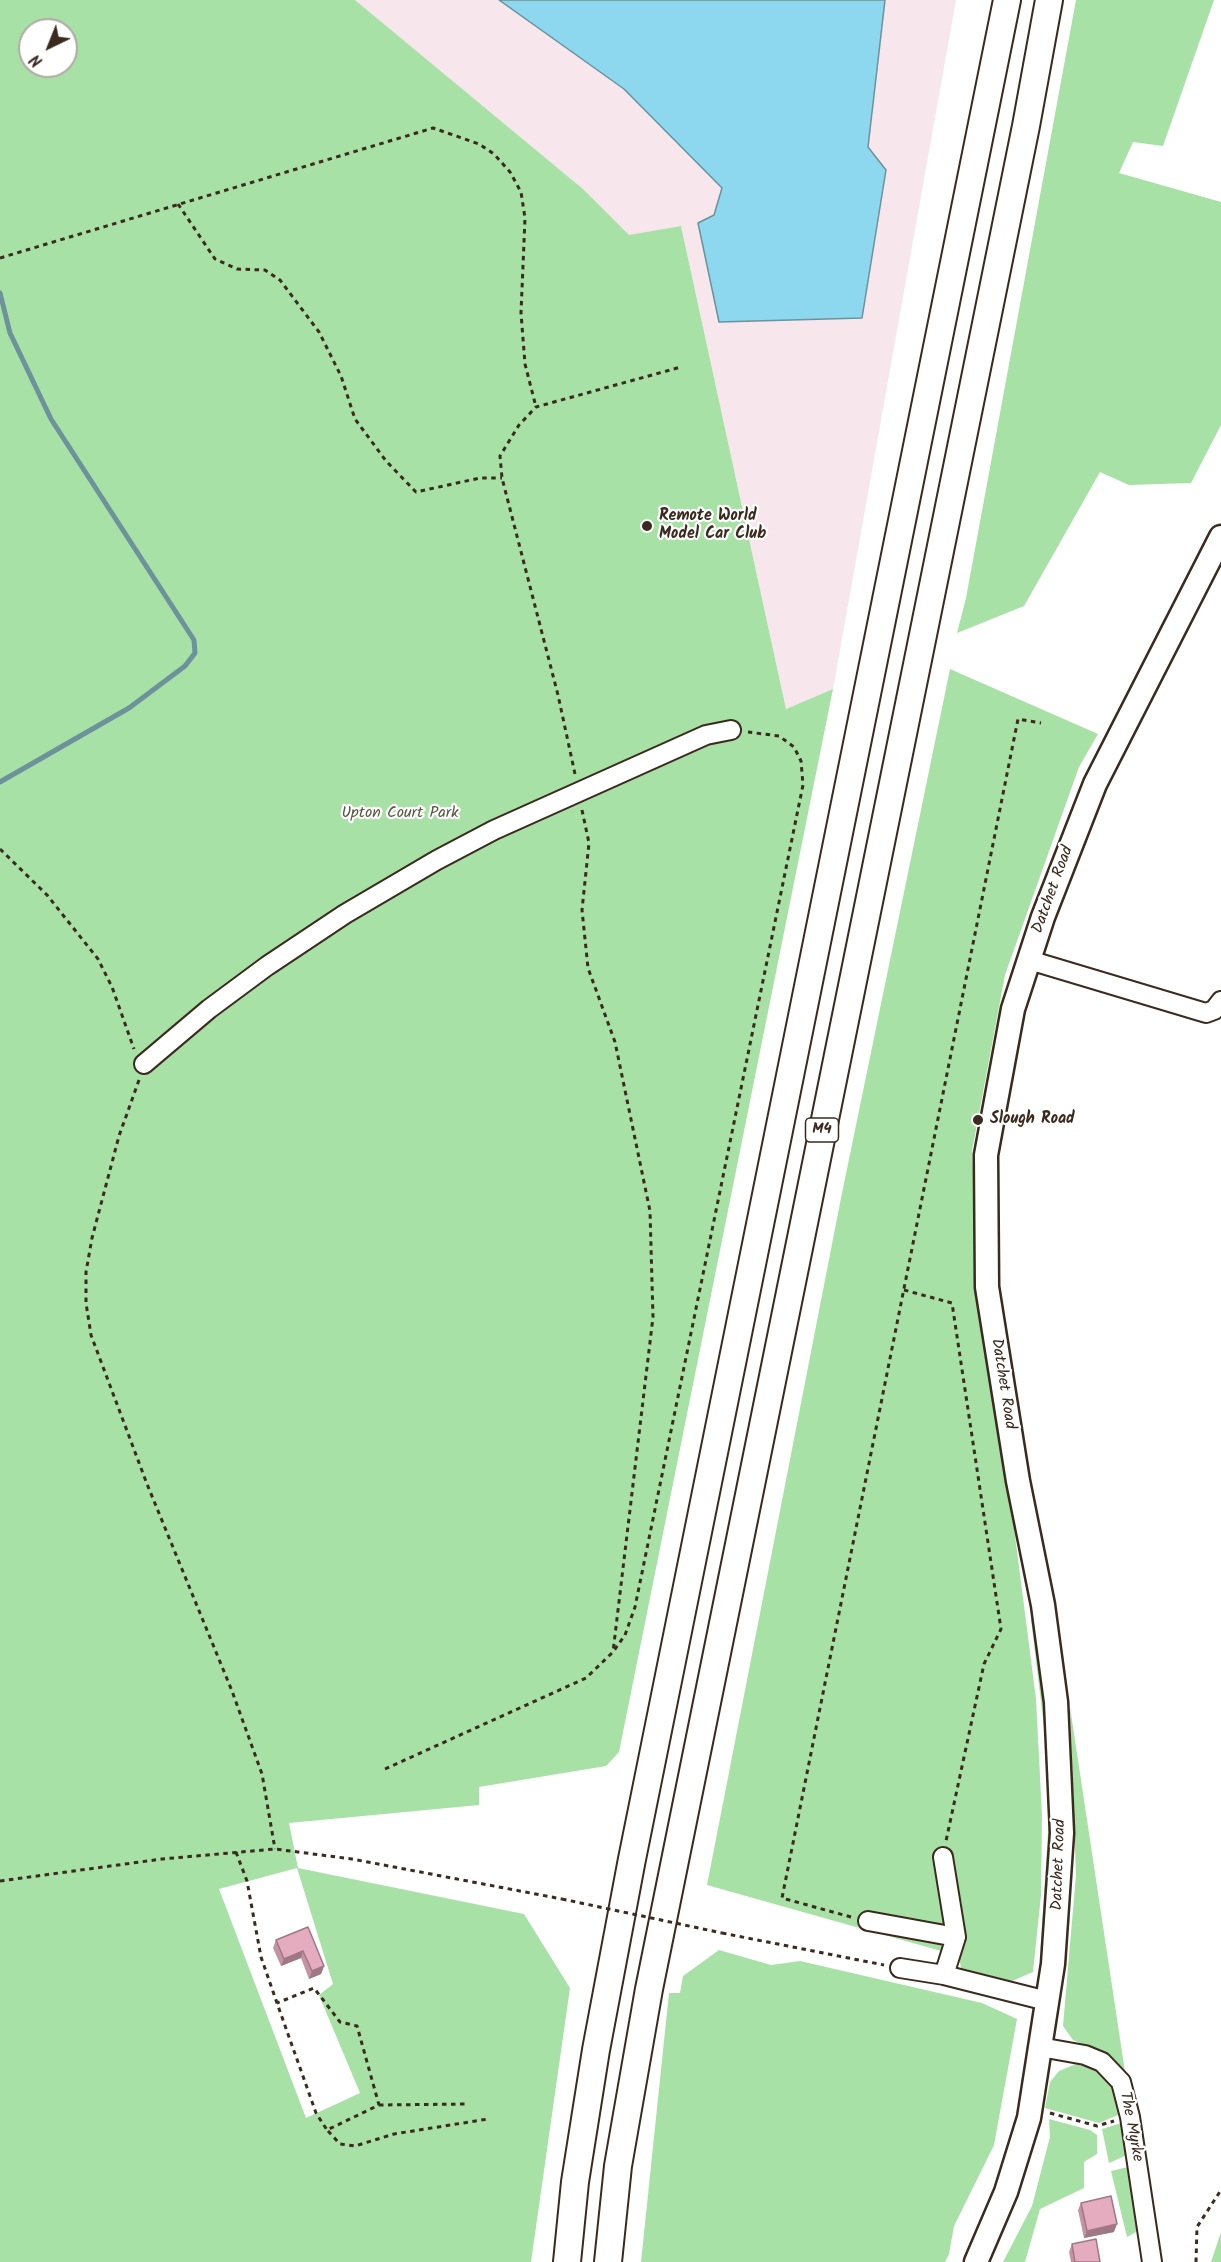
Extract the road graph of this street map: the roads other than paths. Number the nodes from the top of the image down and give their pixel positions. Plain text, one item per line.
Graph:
1 (1007, 0) edge
2 (1049, 0) edge
3 (1221, 537) edge
4 (731, 730) road end
5 (1029, 960) junction
6 (1221, 1001) edge
7 (144, 1064) road end
8 (943, 1857) road end
9 (868, 1922) road end
10 (956, 1937) junction
11 (900, 1968) road end
12 (944, 1974) junction
13 (1047, 2001) junction
14 (1040, 2047) junction
15 (567, 2262) edge
16 (608, 2262) edge
17 (976, 2262) edge
18 (1152, 2262) edge

1 - 15 highway, M4
2 - 16 highway, M4
3 - 5 main road, Datchet Road
4 - 7 street
5 - 6 street
5 - 13 main road, Datchet Road
8 - 10 street
9 - 10 street
10 - 12 street
11 - 12 street
12 - 13 street
13 - 14 main road, Datchet Road
14 - 17 main road, Datchet Road
14 - 18 street, The Myrke

